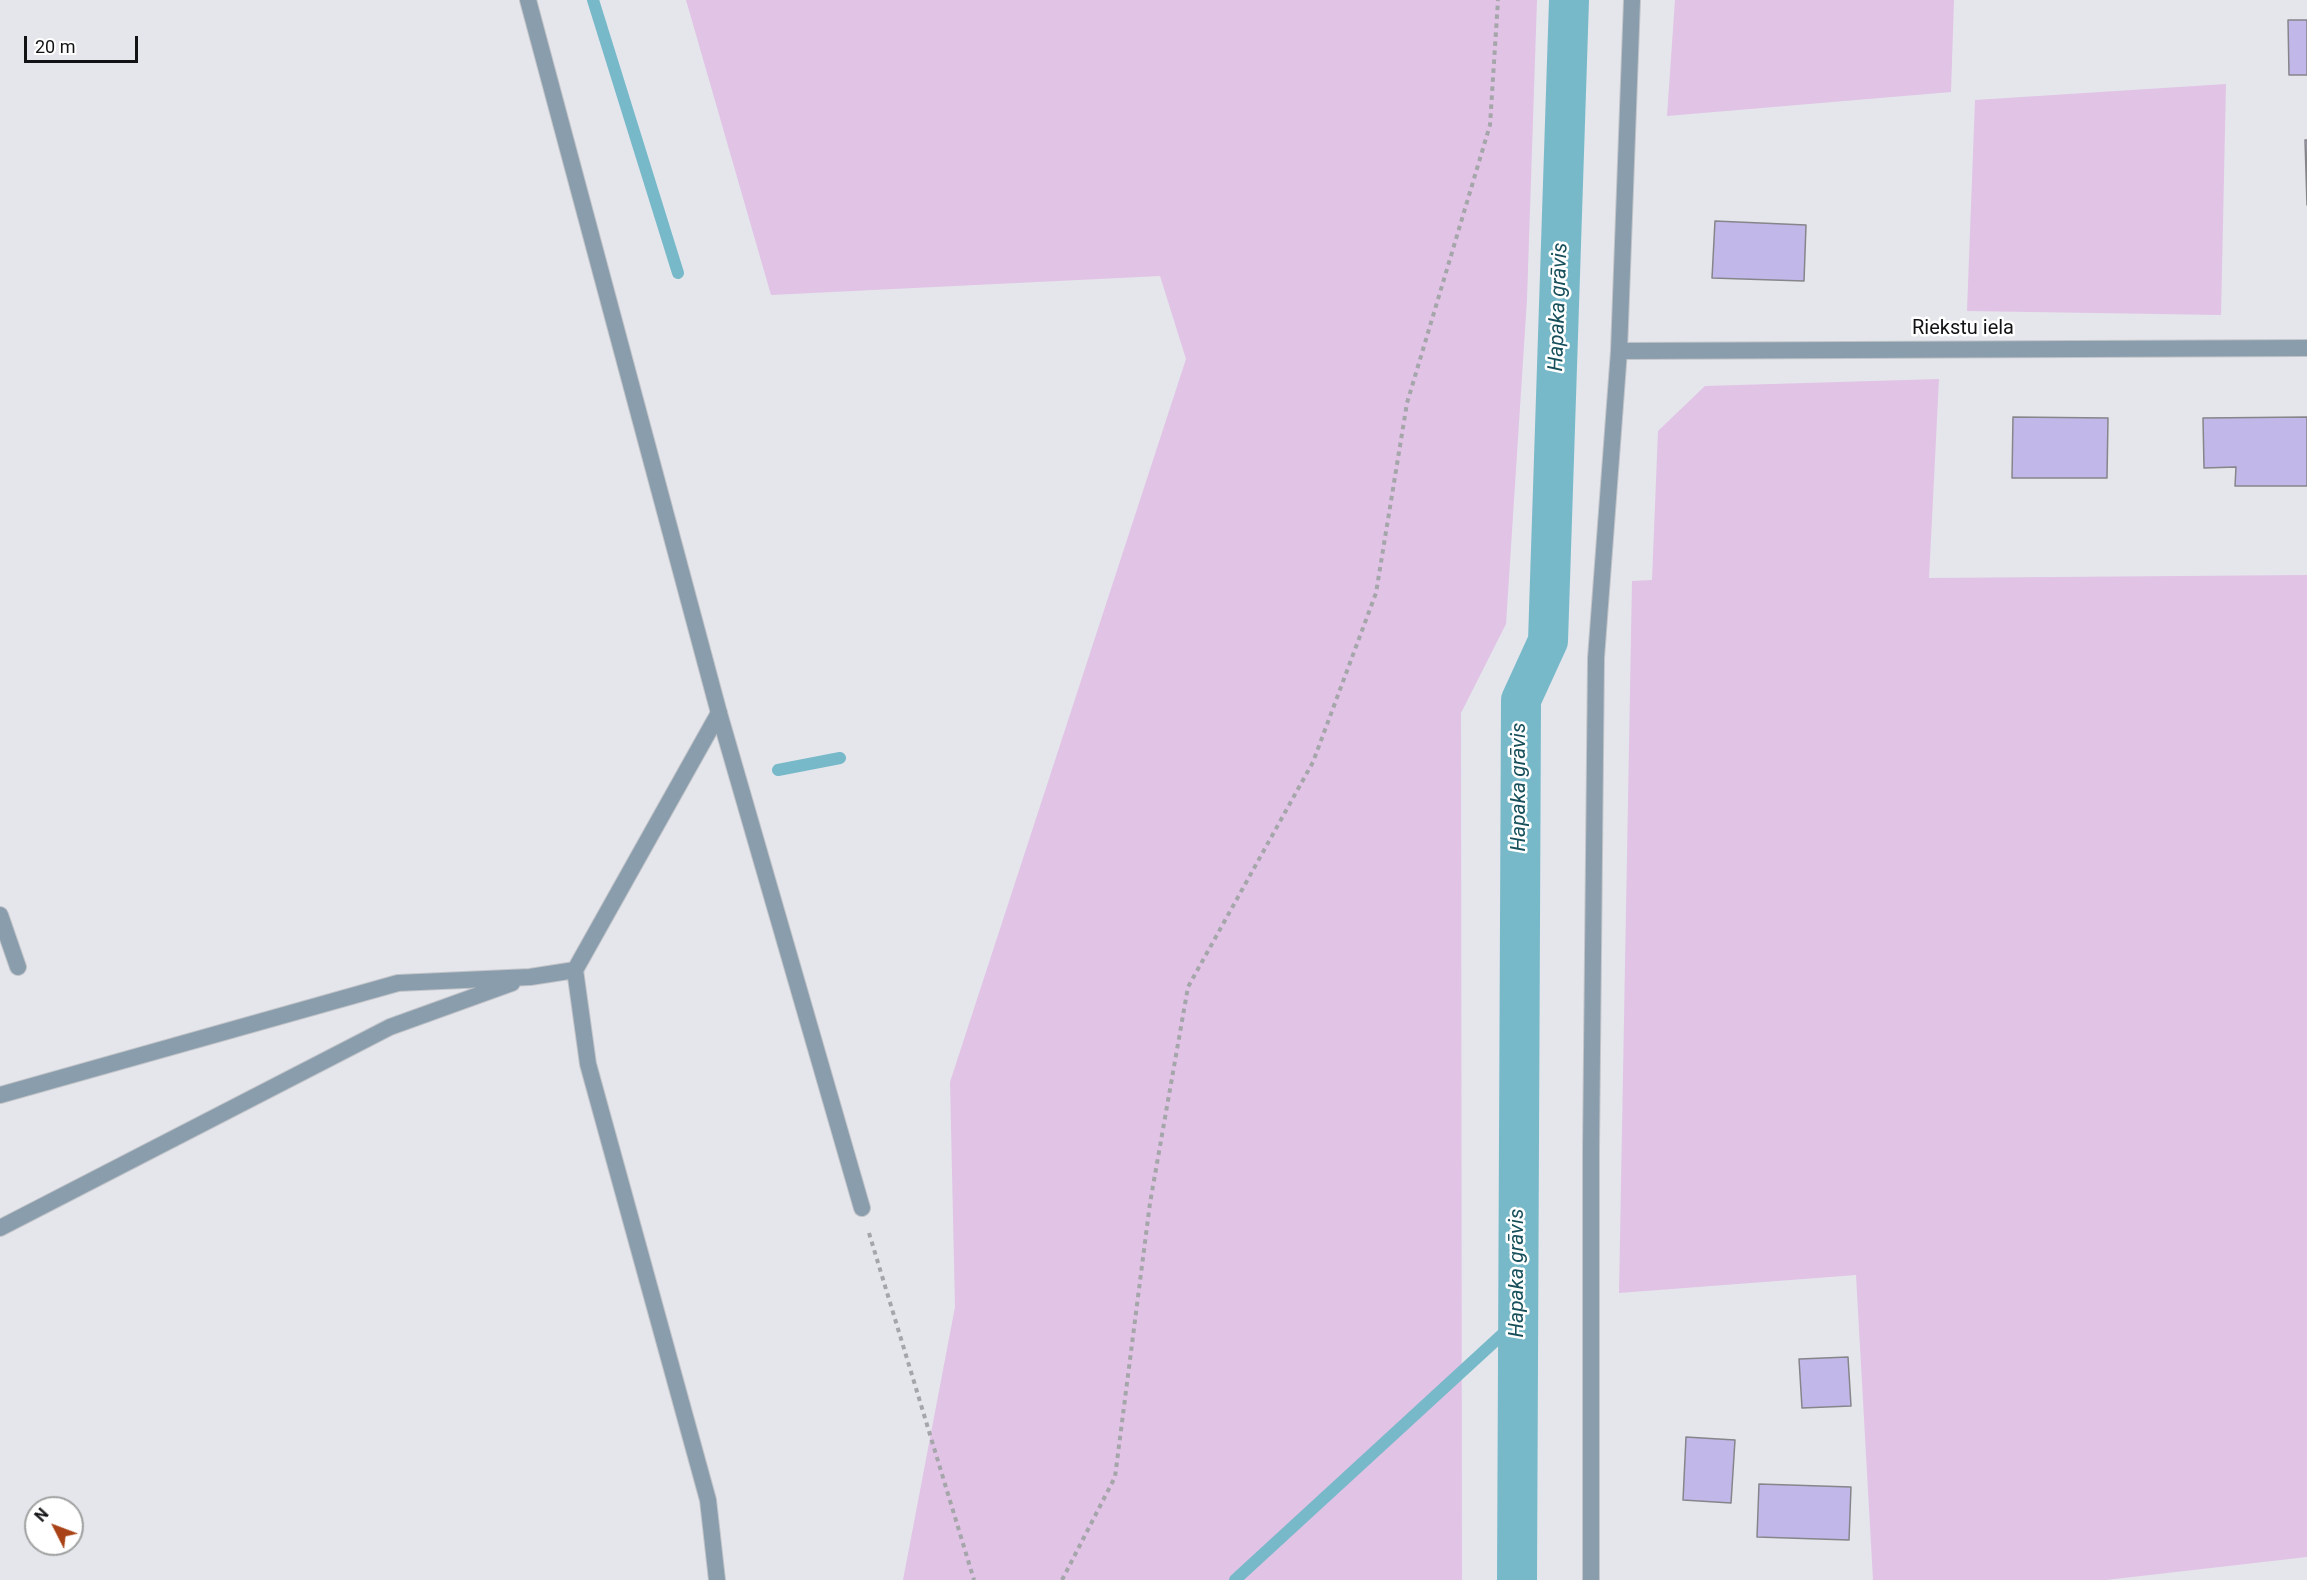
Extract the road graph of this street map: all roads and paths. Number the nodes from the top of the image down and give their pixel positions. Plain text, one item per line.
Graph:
1 (528, 0) edge
2 (1498, 0) edge
3 (1632, 0) edge
4 (2307, 348) edge
5 (1619, 351) junction
6 (719, 712) junction
7 (0, 915) edge
8 (18, 967) dead end
9 (575, 970) junction
10 (530, 977) junction
11 (0, 1095) edge
12 (862, 1208) joint
13 (0, 1228) edge
14 (717, 1580) edge
15 (974, 1580) edge
16 (1062, 1580) edge
17 (1591, 1580) edge

1 - 6 street
2 - 16 path
3 - 5 street
4 - 5 street, Riekstu iela
5 - 17 street
6 - 9 street
6 - 12 street
7 - 8 street
9 - 10 street
9 - 14 street
10 - 11 street
10 - 13 street
12 - 15 path

